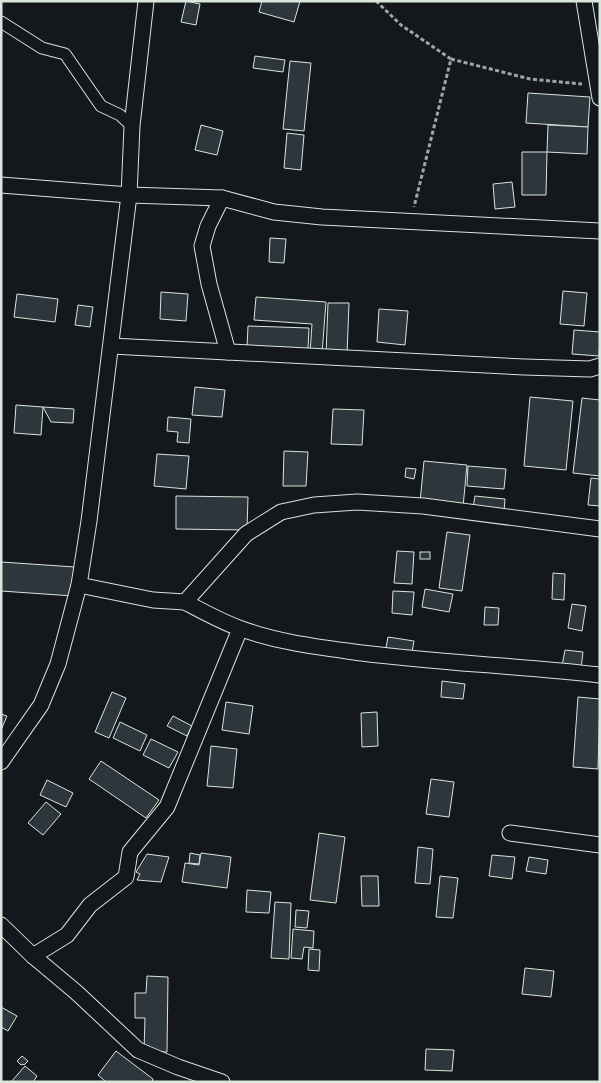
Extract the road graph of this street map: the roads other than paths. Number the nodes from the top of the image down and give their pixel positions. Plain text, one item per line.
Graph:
1 (146, 1) edge
2 (584, 1) edge
3 (1, 22) edge
4 (597, 67) edge
5 (598, 92) edge
6 (132, 126) junction
7 (1, 185) edge
8 (129, 195) junction
9 (222, 198) junction
10 (600, 231) edge
11 (111, 346) junction
12 (228, 352) junction
13 (600, 366) edge
14 (600, 529) edge
15 (79, 585) junction
16 (184, 602) junction
17 (240, 629) junction
18 (600, 675) edge
19 (1, 762) edge
20 (510, 833) dead end
21 (600, 845) edge
22 (1, 925) edge
23 (33, 956) junction
24 (222, 1082) edge

1 - 6 street
2 - 4 street
3 - 6 street
4 - 5 street
6 - 8 street
7 - 8 street
8 - 9 street
8 - 11 street
9 - 10 street
9 - 12 street
11 - 12 street
11 - 15 street
12 - 13 street
14 - 16 street
15 - 16 street
15 - 19 street
16 - 17 street
17 - 18 street
17 - 23 street
20 - 21 street
22 - 23 street
23 - 24 street

